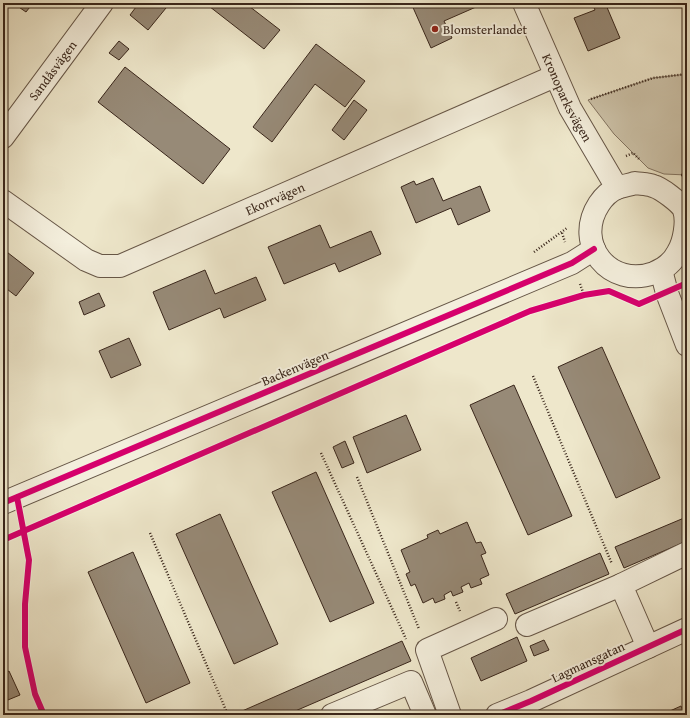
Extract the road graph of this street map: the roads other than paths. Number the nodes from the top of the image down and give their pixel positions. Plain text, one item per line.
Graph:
1 (102, 3) edge
2 (524, 3) edge
3 (555, 76) junction
4 (3, 137) edge
5 (617, 188) junction
6 (3, 201) edge
7 (685, 209) edge
8 (594, 249) junction
9 (661, 270) junction
10 (687, 345) edge
11 (3, 503) edge
12 (687, 553) edge
13 (621, 585) junction
14 (496, 619) dead end
15 (527, 625) dead end
16 (687, 628) edge
17 (648, 646) junction
18 (534, 708) edge
19 (332, 715) edge
20 (425, 715) edge
21 (450, 715) edge
22 (497, 715) edge

1 - 4 street, Sandåsvägen
2 - 3 street, Kronoparksvägen
3 - 5 street, Kronoparksvägen
3 - 6 street, Ekorrvägen
5 - 7 street
5 - 8 street
7 - 9 street
8 - 9 street
8 - 11 street, Backenvägen
9 - 10 street
12 - 13 street
13 - 15 street
13 - 17 street
14 - 21 street
16 - 17 street, Lagmansgatan
17 - 18 street, Lagmansgatan
18 - 22 street, Lagmansgatan
19 - 20 street

